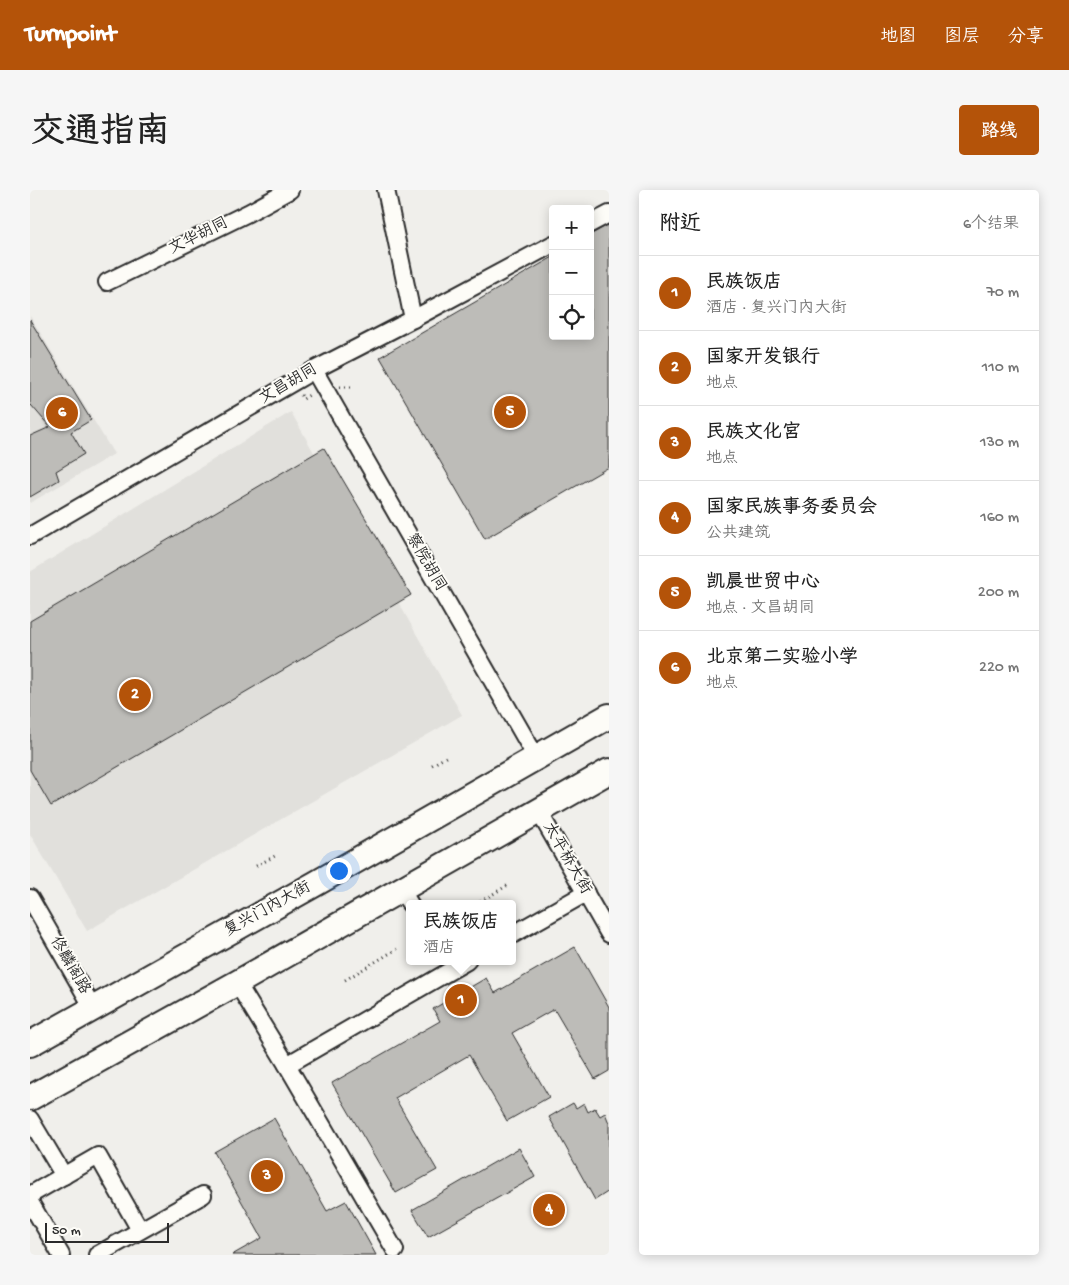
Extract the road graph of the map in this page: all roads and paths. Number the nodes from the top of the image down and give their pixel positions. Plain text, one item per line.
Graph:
1 (290, 190) edge
2 (386, 190) edge
3 (609, 214) edge
4 (594, 222) edge
5 (549, 246) edge
6 (107, 282) dead end
7 (413, 319) junction
8 (314, 370) junction
9 (30, 536) edge
10 (609, 716) edge
11 (446, 757) dead end
12 (536, 757) junction
13 (432, 765) dead end
14 (609, 770) edge
15 (538, 810) junction
16 (275, 856) dead end
17 (256, 866) dead end
18 (510, 884) dead end
19 (586, 893) junction
20 (406, 896) edge
21 (30, 898) edge
22 (483, 900) edge
23 (516, 933) edge
24 (609, 934) edge
25 (397, 950) dead end
26 (447, 966) edge
27 (345, 980) dead end
28 (237, 983) junction
29 (93, 1008) junction
30 (30, 1044) edge
31 (287, 1065) junction
32 (30, 1098) edge
33 (30, 1119) edge
34 (64, 1176) junction
35 (30, 1195) edge
36 (203, 1195) dead end
37 (30, 1202) edge
38 (140, 1230) junction
39 (395, 1250) dead end
40 (104, 1253) edge
41 (61, 1255) edge

1 - 6 street, 文华胡同
2 - 7 street
3 - 4 street
5 - 7 street, 文昌胡同
7 - 8 street, 文昌胡同
8 - 9 street, 文昌胡同
8 - 12 street, 察院胡同
10 - 12 highway, 复兴门内大街
11 - 13 path
12 - 29 highway, 复兴门内大街
14 - 15 highway
15 - 19 street, 太平桥大街
15 - 20 highway
16 - 17 path
18 - 22 path
19 - 23 street
19 - 24 street, 太平桥大街
20 - 28 highway
21 - 29 street, 佟麟阁路
25 - 27 path
26 - 31 street
28 - 31 street
28 - 32 highway
29 - 30 highway, 复兴门内大街
31 - 39 street
33 - 34 street
34 - 35 street
34 - 38 street
36 - 38 street
37 - 41 street
38 - 40 street

